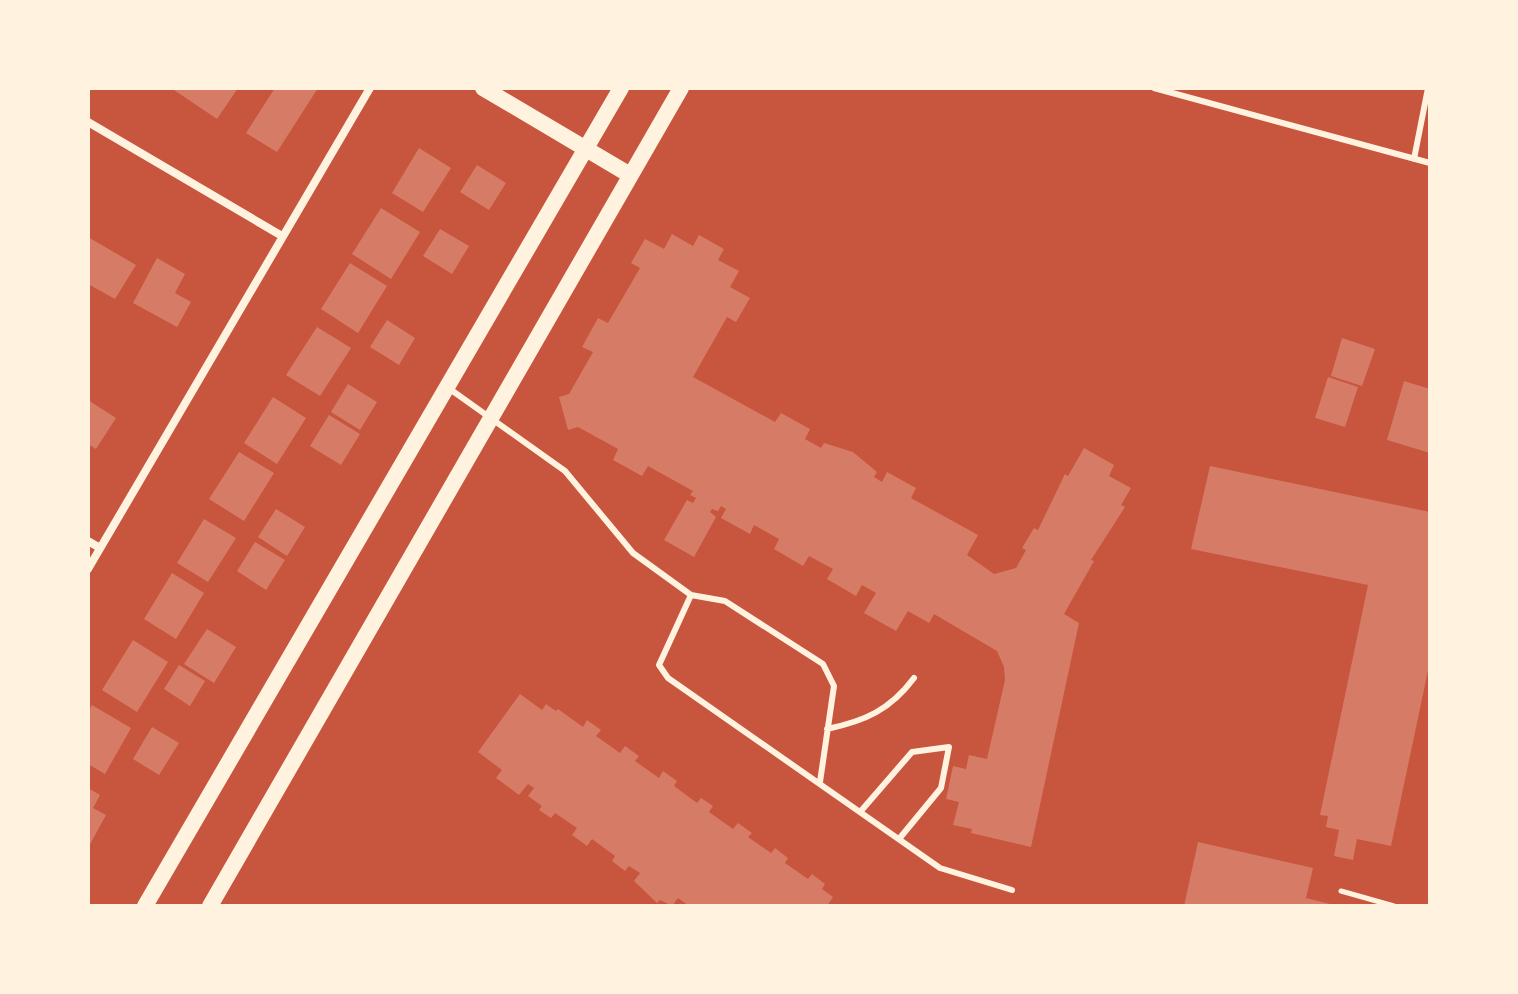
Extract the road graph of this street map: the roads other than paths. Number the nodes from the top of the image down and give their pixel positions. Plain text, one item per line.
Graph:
1 (370, 88) edge
2 (483, 88) edge
3 (621, 88) edge
4 (681, 88) edge
5 (1154, 88) edge
6 (1428, 88) edge
7 (88, 122) edge
8 (585, 148) junction
9 (1414, 159) junction
10 (1430, 163) edge
11 (630, 175) junction
12 (282, 236) junction
13 (447, 387) junction
14 (493, 418) junction
15 (88, 541) edge
16 (100, 548) junction
17 (88, 569) edge
18 (691, 595) junction
19 (914, 678) dead end
20 (827, 729) junction
21 (820, 782) junction
22 (861, 811) junction
23 (899, 839) junction
24 (1012, 890) dead end
25 (145, 906) edge
26 (210, 906) edge

1 - 12 street
2 - 8 main road
3 - 8 main road
4 - 11 main road
5 - 9 lane
6 - 9 lane
7 - 12 street
8 - 11 main road
8 - 13 main road
9 - 10 lane
11 - 14 main road
12 - 16 street
13 - 14 lane
13 - 25 main road
14 - 18 lane
14 - 26 main road
15 - 16 street
16 - 17 street
18 - 20 lane
18 - 21 lane
19 - 20 lane
20 - 21 lane
21 - 22 lane
22 - 23 lane
22 - 23 lane
23 - 24 lane

